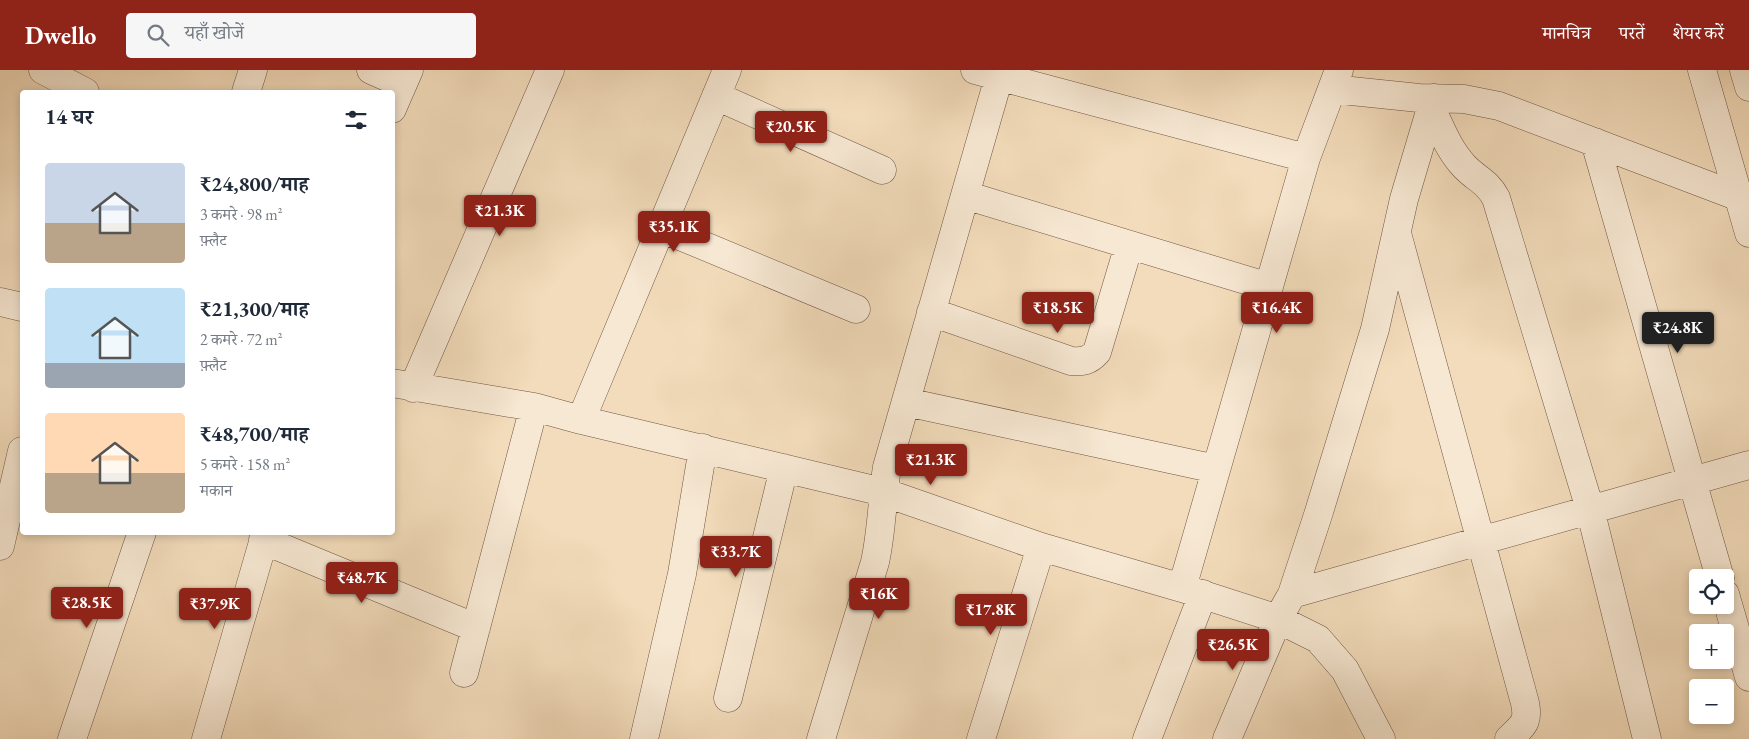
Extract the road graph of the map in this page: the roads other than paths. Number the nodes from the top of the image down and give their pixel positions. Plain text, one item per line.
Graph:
1 (43, 70) edge
2 (252, 70) edge
3 (371, 70) edge
4 (550, 70) edge
5 (727, 70) edge
6 (1702, 70) edge
7 (1744, 70) edge
8 (992, 72) edge
9 (406, 77) edge
10 (1336, 79) edge
11 (1749, 87) edge
12 (81, 90) edge
13 (247, 90) edge
14 (716, 96) junction
15 (395, 102) edge
16 (1433, 103) junction
17 (1594, 142) junction
18 (1306, 158) junction
19 (882, 170) dead end
20 (965, 195) junction
21 (1738, 197) junction
22 (661, 228) junction
23 (1749, 233) edge
24 (1397, 234) junction
25 (1129, 245) junction
26 (1269, 288) junction
27 (0, 302) edge
28 (20, 307) edge
29 (856, 309) dead end
30 (931, 312) junction
31 (403, 386) edge
32 (906, 402) junction
33 (534, 407) junction
34 (581, 420) junction
35 (703, 448) junction
36 (20, 457) edge
37 (1749, 465) edge
38 (784, 468) junction
39 (1216, 470) junction
40 (1692, 481) junction
41 (883, 492) junction
42 (5, 506) edge
43 (1590, 509) junction
44 (141, 535) edge
45 (264, 536) edge
46 (1480, 540) junction
47 (0, 546) edge
48 (1041, 547) junction
49 (1717, 569) edge
50 (1193, 591) junction
51 (1292, 594) junction
52 (1731, 614) edge
53 (1278, 619) junction
54 (476, 628) junction
55 (464, 673) dead end
56 (1749, 677) edge
57 (728, 698) dead end
58 (1379, 738) edge
59 (72, 739) edge
60 (206, 739) edge
61 (644, 739) edge
62 (820, 739) edge
63 (981, 739) edge
64 (1147, 739) edge
65 (1227, 739) edge
66 (1509, 739) edge
67 (1647, 739) edge

1 - 12 street
2 - 13 street
3 - 9 street
4 - 31 street
5 - 14 street
6 - 21 street
7 - 11 street
8 - 18 street
8 - 20 street
9 - 15 street
10 - 16 street
10 - 18 street
14 - 19 street
14 - 22 street
16 - 17 street
16 - 24 street
16 - 43 street
17 - 21 street
17 - 40 street
18 - 26 street
20 - 25 street
20 - 30 street
21 - 23 street
22 - 29 street
22 - 34 street
24 - 46 street
24 - 51 street
25 - 26 street
25 - 30 street
26 - 39 street
27 - 28 street
30 - 32 street
31 - 33 street
32 - 39 street
32 - 41 street
33 - 34 street
33 - 54 street
34 - 35 street
35 - 38 street
35 - 61 street
36 - 42 street
37 - 40 street
38 - 41 street
38 - 57 street
39 - 50 street
40 - 43 street
40 - 49 street
41 - 48 street
41 - 62 street
42 - 47 street
43 - 46 street
43 - 67 street
44 - 59 street
45 - 54 street
45 - 60 street
46 - 51 street
46 - 66 street
48 - 50 street
48 - 63 street
50 - 53 street
50 - 64 street
51 - 53 street
52 - 56 street
53 - 58 street
53 - 65 street
54 - 55 street

